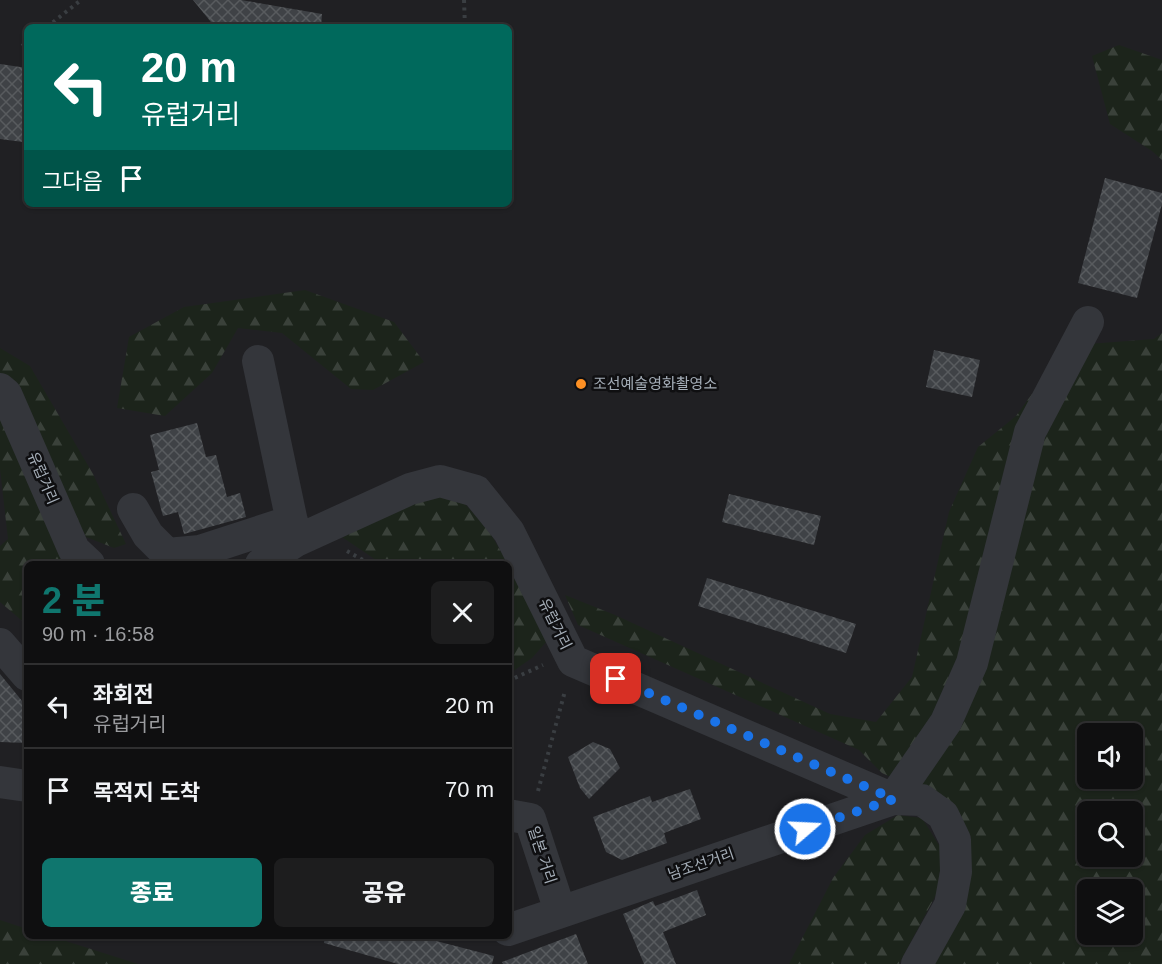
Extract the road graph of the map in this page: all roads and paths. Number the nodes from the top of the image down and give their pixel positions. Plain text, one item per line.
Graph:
1 (81, 0) edge
2 (464, 0) edge
3 (51, 24) edge
4 (465, 24) edge
5 (1088, 322) dead end
6 (258, 362) dead end
7 (0, 389) edge
8 (133, 509) dead end
9 (294, 531) junction
10 (86, 561) edge
11 (264, 561) edge
12 (0, 644) edge
13 (573, 661) junction
14 (24, 672) edge
15 (512, 679) edge
16 (0, 782) edge
17 (24, 786) edge
18 (894, 799) junction
19 (519, 817) edge
20 (560, 911) junction
21 (512, 929) edge
22 (917, 964) edge

1 - 3 path
2 - 4 path
5 - 18 lane
6 - 9 lane
7 - 10 lane, 유럽거리
8 - 9 lane
9 - 11 lane, 유럽거리
9 - 13 lane, 유럽거리
12 - 14 lane
13 - 15 path
13 - 18 lane, 유럽거리
13 - 19 path
16 - 17 lane
18 - 20 lane, 남조선거리
18 - 22 lane
19 - 20 lane, 일본 거리
20 - 21 lane, 남조선거리

